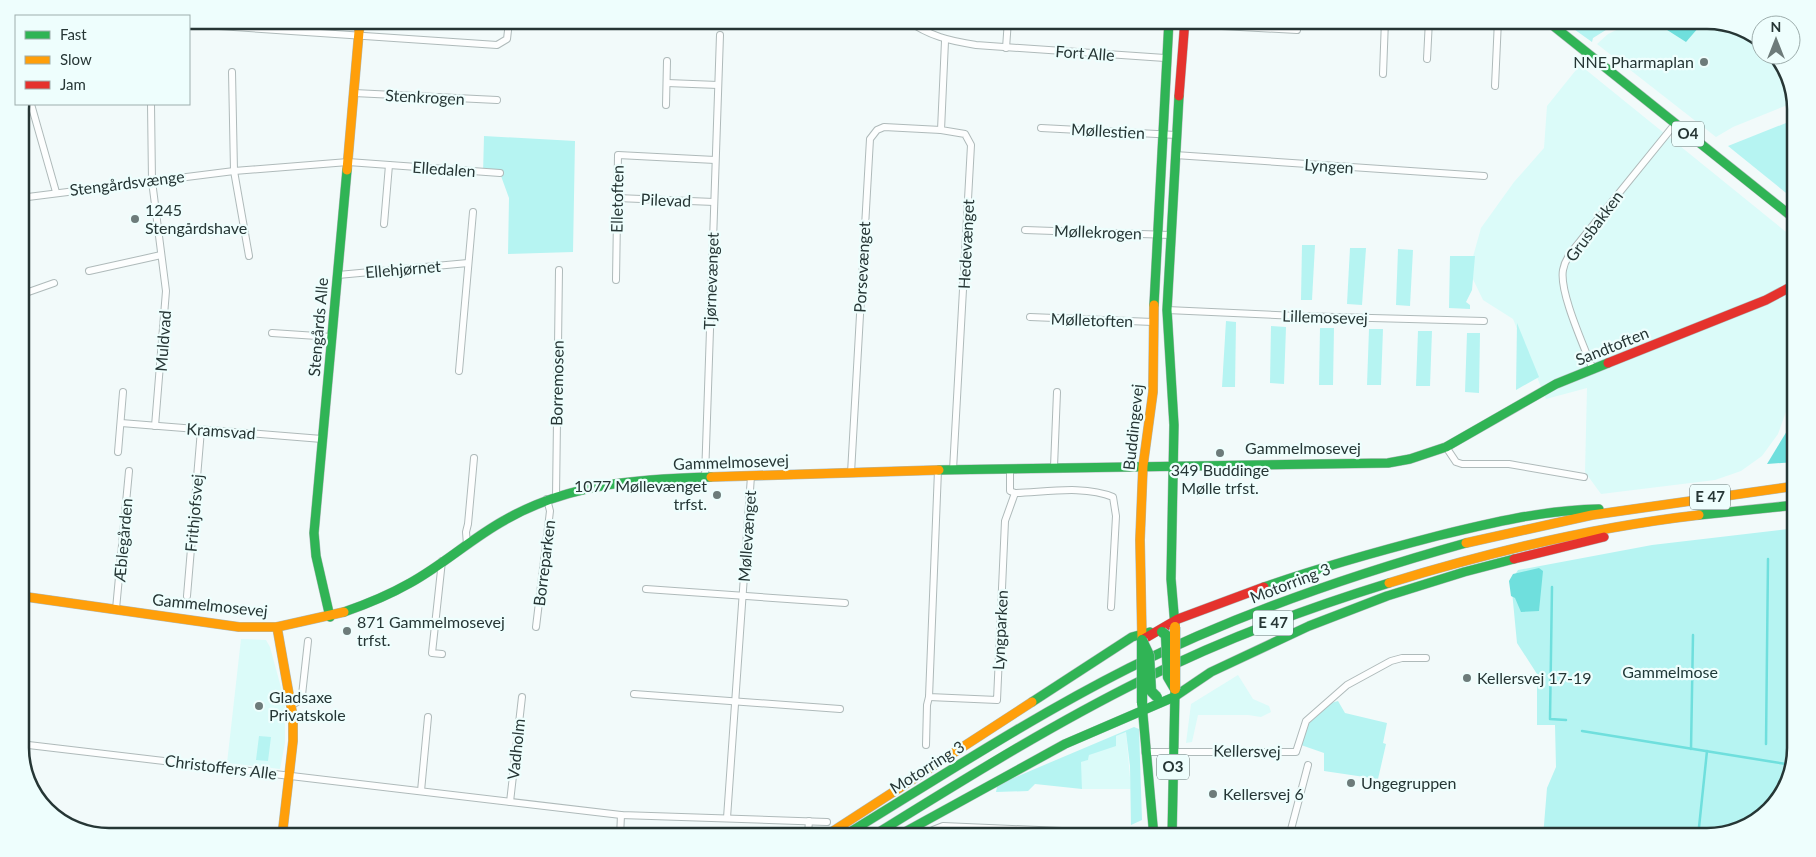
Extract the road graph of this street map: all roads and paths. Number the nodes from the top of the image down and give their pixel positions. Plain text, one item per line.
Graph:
1 (254, 29) edge
2 (359, 29) edge
3 (508, 29) edge
4 (919, 29) edge
5 (1007, 29) edge
6 (1167, 29) edge
7 (1184, 29) edge
8 (1284, 29) edge
9 (1298, 29) edge
10 (1386, 29) edge
11 (1429, 29) edge
12 (1497, 29) edge
13 (1557, 29) edge
14 (720, 35) dead end
15 (359, 37) junction
16 (946, 41) junction
17 (1006, 48) junction
18 (1165, 58) junction
19 (1427, 59) dead end
20 (667, 61) dead end
21 (232, 72) dead end
22 (1383, 74) dead end
23 (667, 83) junction
24 (718, 85) junction
25 (1494, 86) dead end
26 (354, 93) junction
27 (496, 100) dead end
28 (31, 105) edge
29 (151, 105) edge
30 (666, 105) dead end
31 (1676, 124) junction
32 (1041, 128) dead end
33 (942, 130) junction
34 (1164, 134) junction
35 (1176, 135) junction
36 (1175, 155) junction
37 (716, 160) junction
38 (348, 162) junction
39 (389, 165) junction
40 (234, 170) junction
41 (500, 173) dead end
42 (1484, 176) dead end
43 (152, 180) junction
44 (56, 192) junction
45 (29, 196) edge
46 (617, 198) junction
47 (714, 202) junction
48 (473, 212) dead end
49 (1787, 213) edge
50 (384, 224) dead end
51 (1026, 230) dead end
52 (1158, 235) junction
53 (1170, 235) junction
54 (161, 255) junction
55 (249, 256) dead end
56 (468, 263) junction
57 (89, 270) dead end
58 (559, 270) dead end
59 (338, 275) junction
60 (616, 280) dead end
61 (54, 283) dead end
62 (1787, 289) edge
63 (29, 292) edge
64 (1167, 310) junction
65 (1030, 317) dead end
66 (1484, 321) dead end
67 (1153, 322) junction
68 (272, 332) dead end
69 (332, 337) junction
70 (1593, 370) junction
71 (459, 371) dead end
72 (123, 392) dead end
73 (1057, 392) dead end
74 (120, 424) junction
75 (156, 426) junction
76 (201, 430) junction
77 (322, 439) junction
78 (1446, 447) junction
79 (118, 452) dead end
80 (474, 458) dead end
81 (1171, 465) junction
82 (1143, 466) junction
83 (1054, 467) junction
84 (1010, 468) junction
85 (938, 470) junction
86 (953, 470) junction
87 (129, 472) dead end
88 (851, 473) junction
89 (751, 476) junction
90 (705, 477) junction
91 (1584, 477) dead end
92 (1787, 487) edge
93 (1015, 493) junction
94 (551, 497) junction
95 (1787, 506) edge
96 (1624, 509) junction
97 (1668, 519) junction
98 (467, 545) junction
99 (442, 561) junction
100 (646, 589) dead end
101 (187, 596) dead end
102 (743, 596) junction
103 (29, 597) edge
104 (845, 603) dead end
105 (1111, 608) dead end
106 (116, 609) junction
107 (330, 617) junction
108 (1175, 624) junction
109 (277, 627) junction
110 (536, 627) dead end
111 (1157, 632) junction
112 (1142, 636) junction
113 (308, 641) dead end
114 (442, 654) dead end
115 (1426, 658) dead end
116 (1175, 693) junction
117 (634, 694) dead end
118 (522, 697) dead end
119 (929, 698) junction
120 (736, 701) junction
121 (292, 705) junction
122 (1143, 707) junction
123 (840, 708) dead end
124 (428, 718) dead end
125 (29, 745) edge
126 (926, 745) dead end
127 (1173, 751) junction
128 (1145, 752) junction
129 (1308, 765) dead end
130 (289, 775) junction
131 (421, 790) junction
132 (510, 802) junction
133 (621, 815) junction
134 (727, 818) junction
135 (808, 821) junction
136 (827, 822) dead end
137 (283, 828) edge
138 (620, 828) edge
139 (808, 828) edge
140 (838, 828) edge
141 (857, 828) edge
142 (886, 828) edge
143 (912, 828) edge
144 (938, 828) edge
145 (985, 828) edge
146 (1153, 828) edge
147 (1172, 828) edge
148 (1291, 828) edge

1 - 15 street
2 - 15 main road, Stengårds Alle
3 - 15 street
4 - 16 street, Fort Alle
5 - 17 street
6 - 18 main road, Buddingevej
7 - 35 main road, Buddingevej
8 - 9 street
10 - 22 street
11 - 19 street
12 - 25 street
13 - 31 main road, O4
14 - 24 street, Tjørnevænget
15 - 26 main road, Stengårds Alle
16 - 17 street, Fort Alle
16 - 33 street
17 - 18 street, Fort Alle
18 - 34 main road, Buddingevej
20 - 23 street
21 - 40 street
23 - 24 street
23 - 30 street
24 - 37 street, Tjørnevænget
26 - 27 street, Stenkrogen
26 - 38 main road, Stengårds Alle
28 - 44 street
29 - 43 street, Muldvad
31 - 49 main road, O4
31 - 70 street, Grusbakken
32 - 34 street, Møllestien
33 - 86 street, Hedevænget
33 - 88 street, Porsevænget
34 - 35 street, Møllestien
34 - 52 main road, Buddingevej
35 - 36 main road, Buddingevej
36 - 42 street, Lyngen
36 - 53 main road, Buddingevej
37 - 46 street, Elletoften
37 - 47 street, Tjørnevænget
38 - 39 street, Elledalen
38 - 40 street, Stengårdsvænge
38 - 59 main road, Stengårds Alle
39 - 41 street, Elledalen
39 - 50 street, Elledalen
40 - 43 street, Stengårdsvænge
40 - 55 street
43 - 44 street, Stengårdsvænge
43 - 54 street, Muldvad
44 - 45 street, Stengårdsvænge
46 - 47 street, Pilevad
46 - 60 street, Elletoften
47 - 90 street, Tjørnevænget
48 - 56 street
51 - 52 street, Møllekrogen
52 - 53 street, Møllekrogen
52 - 67 main road, Buddingevej
53 - 64 main road, Buddingevej
54 - 57 street
54 - 75 street, Muldvad
56 - 59 street, Ellehjørnet
56 - 71 street
58 - 94 street, Borremosen
59 - 69 main road, Stengårds Alle
61 - 63 street
62 - 70 main road, Sandtoften
64 - 66 street, Lillemosevej
64 - 81 main road, Buddingevej
65 - 67 street, Mølletoften
67 - 82 main road, Buddingevej
68 - 69 street
69 - 77 main road, Stengårds Alle
70 - 78 main road, Sandtoften
72 - 74 street
73 - 83 street
74 - 75 street, Kramsvad
74 - 79 street
75 - 76 street, Kramsvad
76 - 77 street, Kramsvad
76 - 101 street, Frithjofsvej
77 - 107 main road, Stengårds Alle
78 - 81 main road, Gammelmosevej
78 - 91 street
80 - 98 street
81 - 82 main road, Gammelmosevej
81 - 108 main road, Buddingevej
82 - 83 main road, Gammelmosevej
82 - 112 main road, Buddingevej
83 - 84 main road, Gammelmosevej
84 - 86 main road, Gammelmosevej
84 - 93 street
85 - 86 main road, Gammelmosevej
85 - 88 main road, Gammelmosevej
85 - 119 street
87 - 106 street, Æblegården
88 - 89 main road, Gammelmosevej
89 - 90 main road, Gammelmosevej
89 - 102 street, Møllevænget
90 - 94 main road, Gammelmosevej
92 - 96 main road, Motorring 3 / E 47
93 - 105 street
93 - 119 street, Lyngparken
94 - 98 main road, Gammelmosevej
94 - 110 street, Borreparken
95 - 97 main road, Motorring 3 / E 47
96 - 108 main road
96 - 141 main road, Motorring 3 / E 47
97 - 116 main road
97 - 142 main road, Motorring 3 / E 47
98 - 99 main road, Gammelmosevej
99 - 107 main road, Gammelmosevej
99 - 114 street
100 - 102 street, Møllevænget
102 - 104 street, Møllevænget
102 - 120 street, Møllevænget
103 - 106 main road, Gammelmosevej
106 - 109 main road, Gammelmosevej
107 - 109 main road, Gammelmosevej
108 - 111 main road
108 - 116 main road, Buddingevej / O3, bridge
109 - 121 main road
111 - 112 main road
111 - 116 main road, bridge
112 - 116 main road, bridge
112 - 122 main road, Buddingevej / O3, bridge
112 - 140 main road
113 - 121 street
115 - 127 street, Kellersvej
116 - 122 main road
116 - 127 main road, Buddingevej / O3
117 - 120 street
118 - 132 street, Vadholm
119 - 126 street
120 - 123 street
120 - 134 street, Møllevænget
121 - 130 main road
122 - 128 main road, Buddingevej / O3
122 - 143 main road
124 - 131 street
125 - 130 street, Christoffers Alle
127 - 128 street, Kellersvej
127 - 147 main road, Buddingevej / O3
128 - 146 main road, Buddingevej / O3
129 - 148 street
130 - 131 street, Christoffers Alle
130 - 137 main road
131 - 132 street, Christoffers Alle
132 - 133 street, Christoffers Alle
133 - 134 street, Christoffers Alle
133 - 138 street
134 - 135 street, Christoffers Alle
135 - 136 street, Christoffers Alle
135 - 139 street
144 - 145 street

